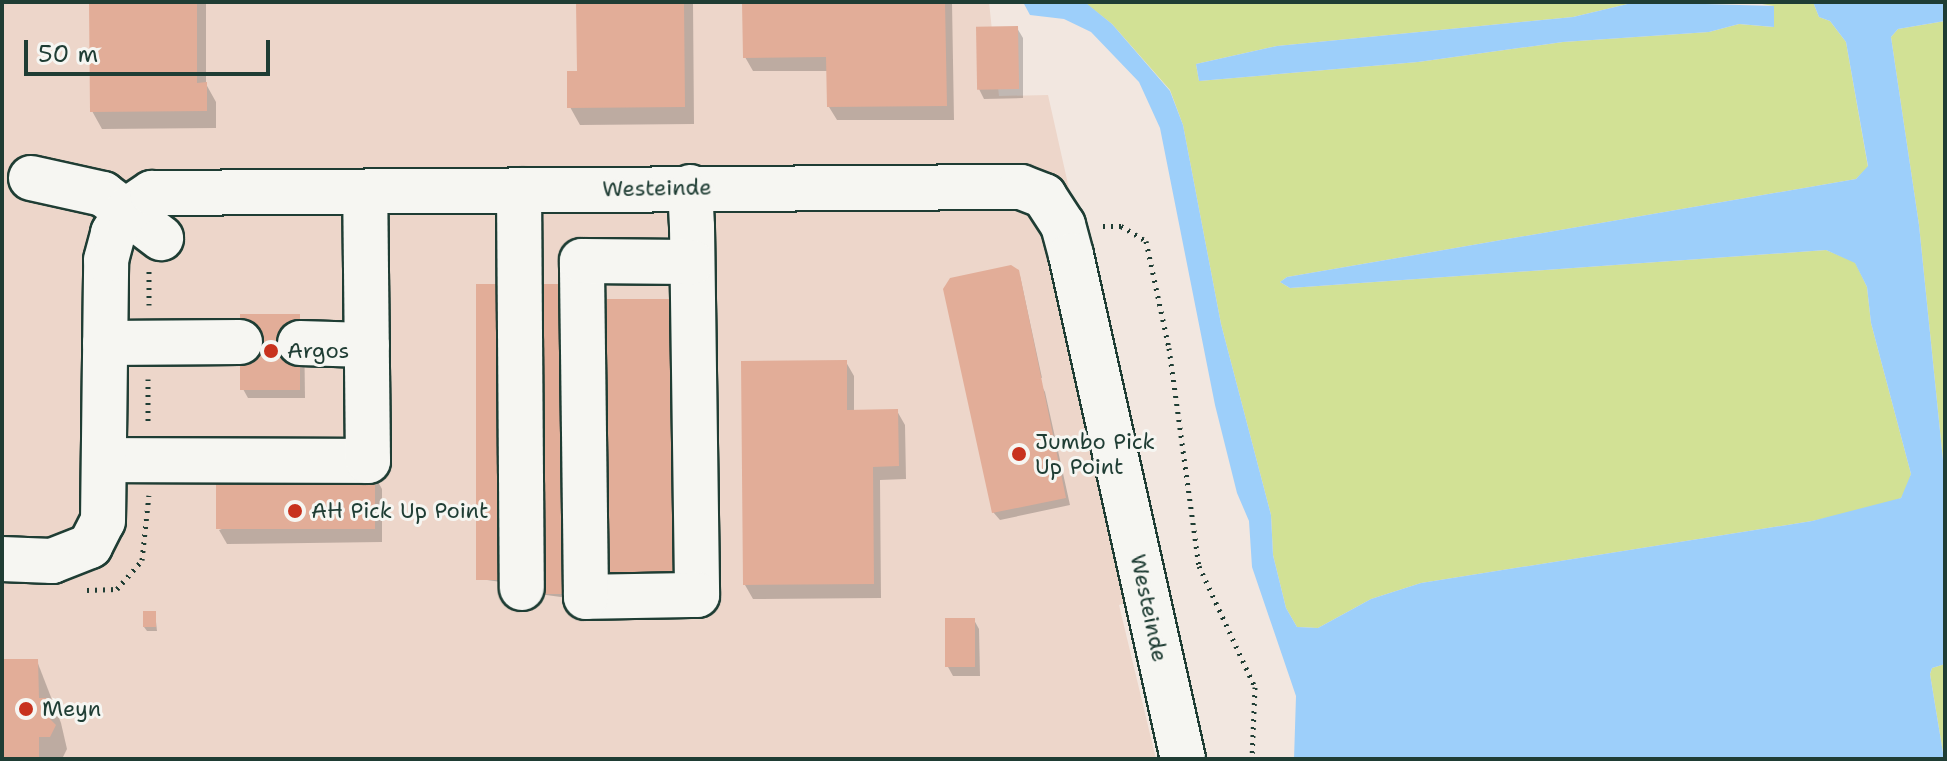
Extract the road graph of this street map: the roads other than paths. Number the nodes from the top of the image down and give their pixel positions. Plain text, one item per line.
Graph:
1 (31, 178) dead end
2 (690, 187) junction
3 (519, 190) junction
4 (365, 192) junction
5 (128, 209) junction
6 (161, 238) road end
7 (692, 262) junction
8 (240, 342) dead end
9 (105, 343) junction
10 (300, 343) dead end
11 (367, 345) junction
12 (128, 460) junction
13 (2, 559) edge
14 (522, 588) dead end
15 (1183, 759) edge

1 - 5 street
2 - 3 street, Westeinde
2 - 7 street
2 - 15 street, Westeinde
3 - 4 street, Westeinde
3 - 14 street
4 - 5 street, Westeinde
4 - 11 street
5 - 6 street
5 - 9 street
7 - 7 street
8 - 9 street
9 - 12 street
10 - 11 street
11 - 12 street
12 - 13 street

